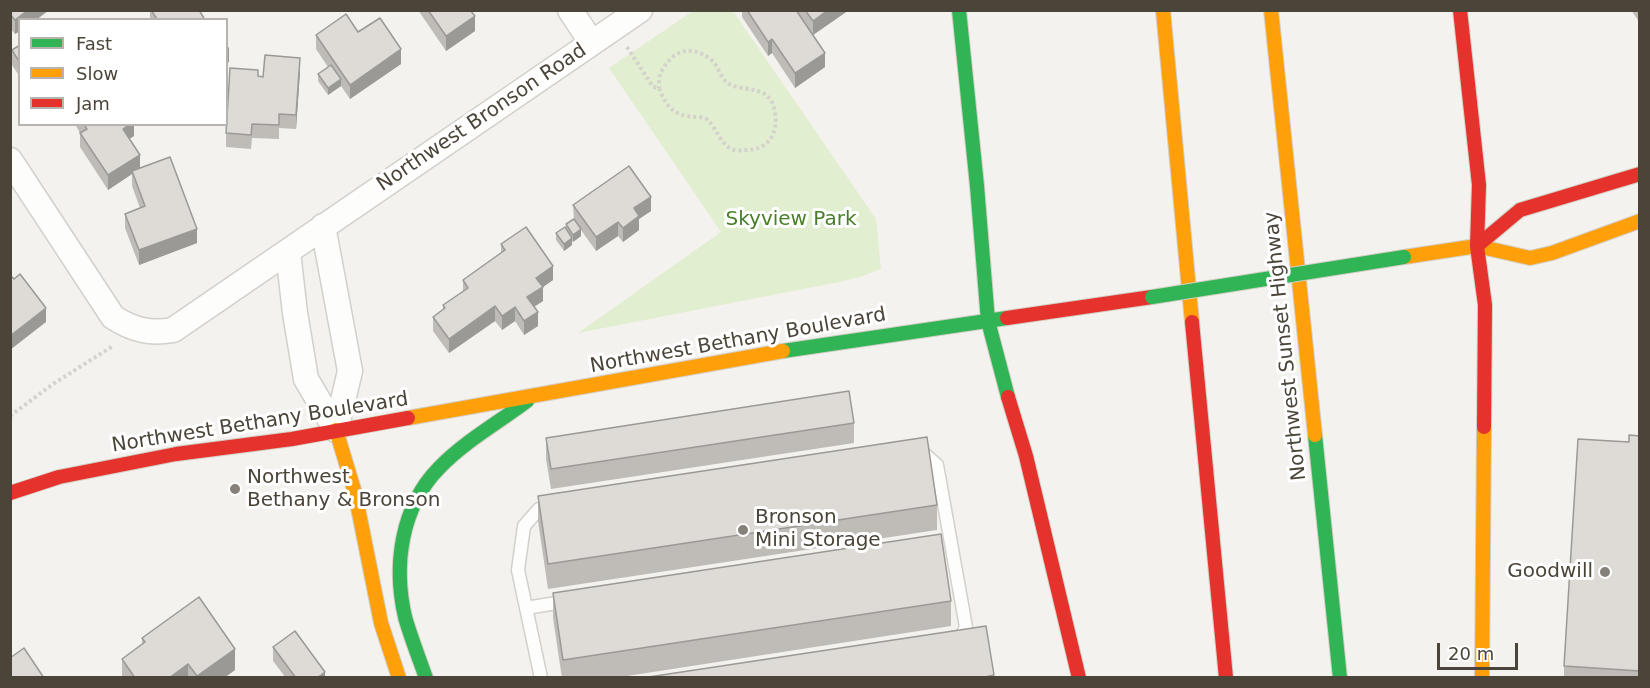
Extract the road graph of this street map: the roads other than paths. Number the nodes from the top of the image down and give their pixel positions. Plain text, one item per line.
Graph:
1 (570, 10) edge
2 (640, 10) edge
3 (959, 10) edge
4 (1163, 10) edge
5 (1271, 10) edge
6 (1460, 10) edge
7 (591, 43) junction
8 (10, 160) edge
9 (1640, 174) edge
10 (1640, 221) edge
11 (323, 226) junction
12 (1477, 246) junction
13 (288, 252) junction
14 (988, 321) junction
15 (533, 397) junction
16 (336, 430) junction
17 (909, 453) edge
18 (10, 493) edge
19 (562, 506) edge
20 (585, 599) edge
21 (526, 608) junction
22 (945, 646) edge
23 (399, 678) edge
24 (426, 678) edge
25 (541, 678) edge
26 (1079, 678) edge
27 (1226, 678) edge
28 (1340, 678) edge
29 (1482, 678) edge

1 - 7 street
2 - 7 street, Northwest Bronson Road
3 - 14 main road
4 - 27 main road
5 - 28 main road, Northwest Sunset Highway
6 - 12 main road
7 - 11 street, Northwest Bronson Road
8 - 13 street, Northwest Bronson Road
9 - 12 main road
10 - 12 main road, Northwest Bethany Boulevard
11 - 13 street, Northwest Bronson Road
11 - 16 street
12 - 14 main road, Northwest Bethany Boulevard, bridge
12 - 29 main road
13 - 16 street
14 - 15 main road, Northwest Bethany Boulevard
14 - 26 main road
15 - 16 main road, Northwest Bethany Boulevard
15 - 24 main road
16 - 18 main road, Northwest Bethany Boulevard
16 - 23 main road
17 - 22 lane
19 - 21 lane
20 - 21 lane
21 - 25 lane

